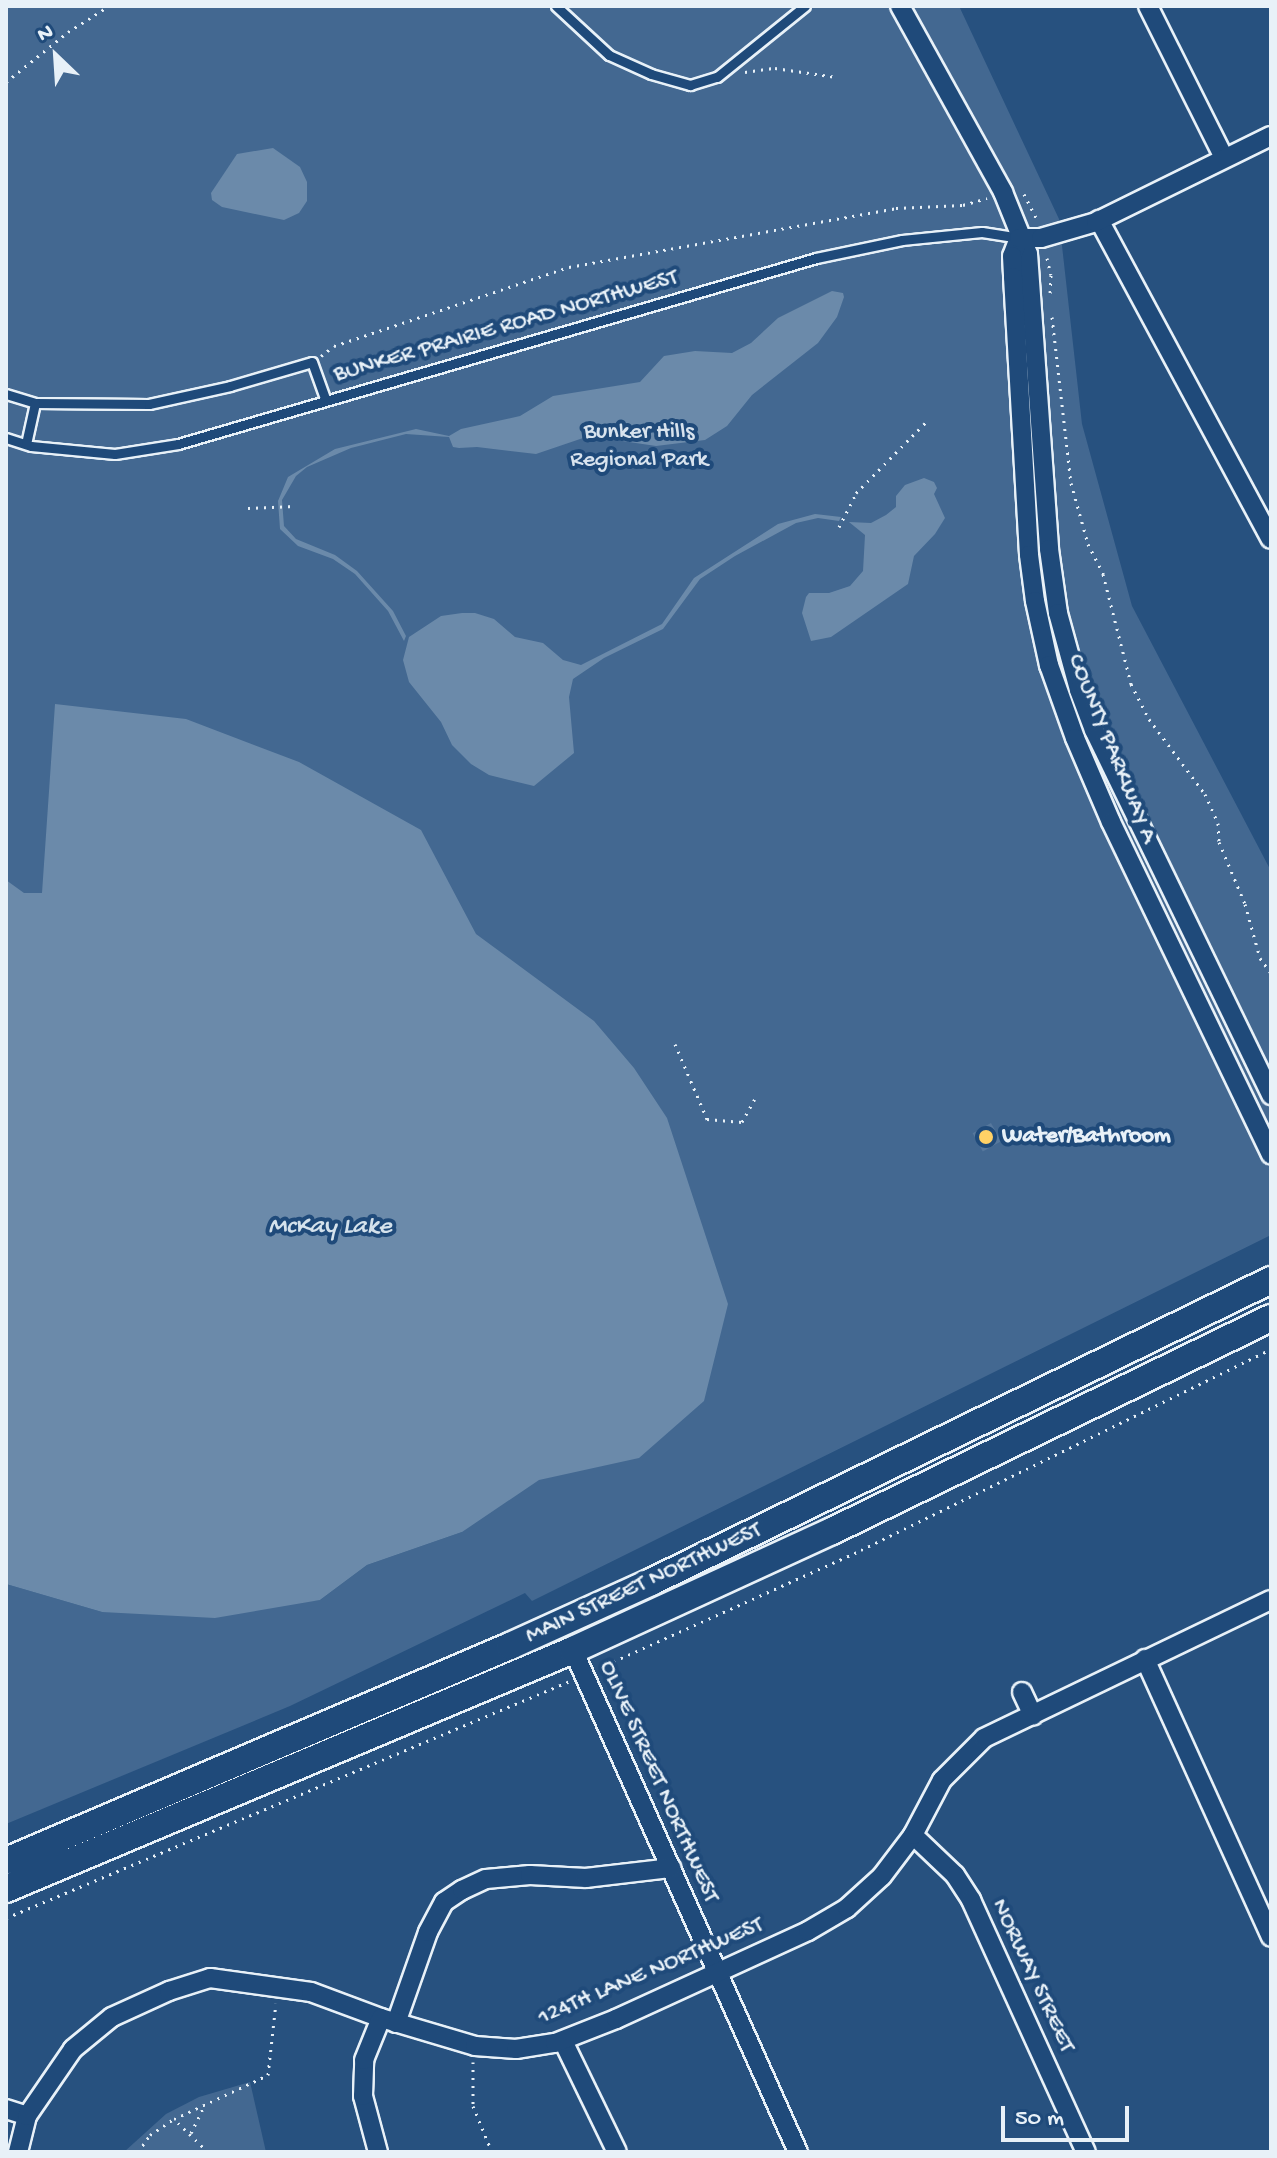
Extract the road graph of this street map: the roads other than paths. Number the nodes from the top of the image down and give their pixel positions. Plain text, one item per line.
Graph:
1 (556, 6) edge
2 (805, 6) edge
3 (900, 6) edge
4 (1148, 6) edge
5 (1271, 136) edge
6 (1224, 158) junction
7 (1099, 220) junction
8 (1019, 238) junction
9 (6, 394) edge
10 (326, 401) junction
11 (35, 403) junction
12 (6, 438) edge
13 (26, 444) junction
14 (1271, 539) edge
15 (1271, 1095) edge
16 (1271, 1155) edge
17 (1271, 1280) edge
18 (1271, 1318) edge
19 (1271, 1600) edge
20 (573, 1650) junction
21 (1145, 1659) junction
22 (1022, 1692) dead end
23 (1033, 1716) junction
24 (913, 1835) junction
25 (6, 1861) edge
26 (671, 1868) junction
27 (6, 1889) edge
28 (1271, 1937) edge
29 (716, 1973) junction
30 (388, 2021) junction
31 (563, 2041) junction
32 (6, 2109) edge
33 (27, 2116) junction
34 (18, 2152) edge
35 (378, 2152) edge
36 (617, 2152) edge
37 (798, 2152) edge
38 (1086, 2152) edge

1 - 2 lane
3 - 8 street, COUNTY PARKWAY A
4 - 6 street
5 - 6 street
6 - 7 street
7 - 8 street
7 - 14 street
8 - 10 lane, BUNKER PRAIRIE ROAD NORTHWEST
8 - 15 street, COUNTY PARKWAY A
8 - 16 street, COUNTY PARKWAY A
9 - 11 lane
10 - 11 lane
10 - 13 lane, BUNKER PRAIRIE ROAD NORTHWEST
11 - 13 lane
12 - 13 lane, BUNKER PRAIRIE ROAD NORTHWEST
17 - 25 main road, MAIN STREET NORTHWEST
18 - 20 main road, MAIN STREET NORTHWEST
19 - 21 street, 124TH LANE NORTHWEST
20 - 26 street, OLIVE STREET NORTHWEST
20 - 27 main road, MAIN STREET NORTHWEST
21 - 23 street, 124TH LANE NORTHWEST
21 - 28 street
22 - 23 street
23 - 24 street, 124TH LANE NORTHWEST
24 - 29 street, 124TH LANE NORTHWEST
24 - 38 street, NORWAY STREET
26 - 29 street, OLIVE STREET NORTHWEST
26 - 30 street
29 - 31 street, 124TH LANE NORTHWEST
29 - 37 street, OLIVE STREET NORTHWEST
30 - 31 street, 124TH LANE NORTHWEST
30 - 33 street, 124TH LANE NORTHWEST
30 - 35 street
31 - 36 street
32 - 33 street
33 - 34 street, 124TH LANE NORTHWEST

